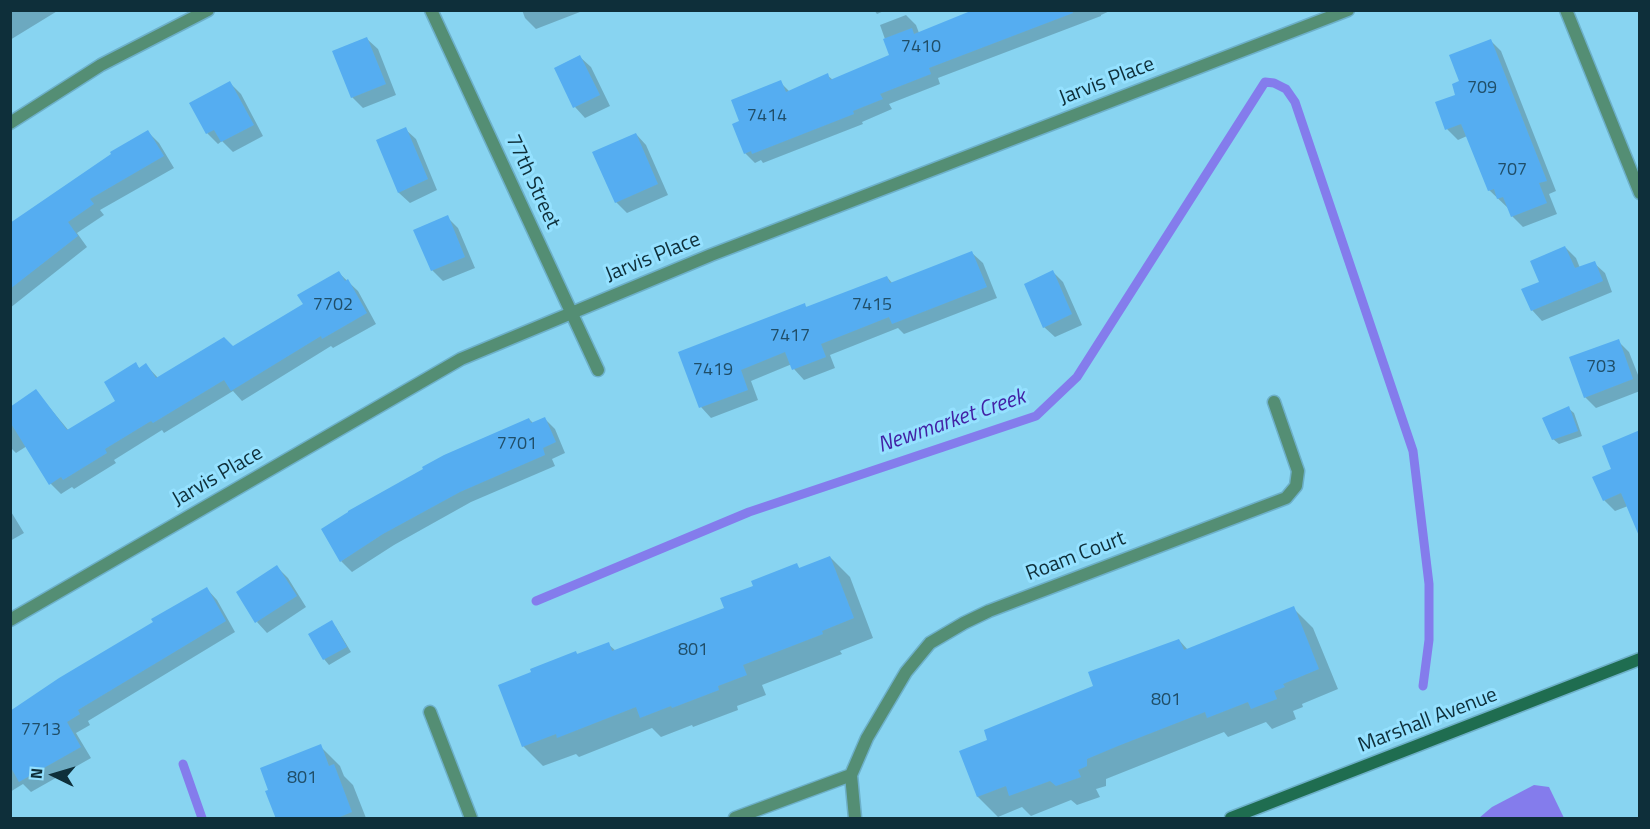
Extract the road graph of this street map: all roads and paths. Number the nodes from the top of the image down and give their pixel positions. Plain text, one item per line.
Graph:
1 (208, 10) edge
2 (431, 10) edge
3 (1348, 10) edge
4 (1566, 10) edge
5 (10, 123) edge
6 (1640, 193) edge
7 (572, 313) junction
8 (598, 370) dead end
9 (1274, 402) dead end
10 (10, 620) edge
11 (1640, 659) edge
12 (430, 712) dead end
13 (851, 775) junction
14 (471, 819) edge
15 (735, 819) edge
16 (855, 819) edge
17 (1231, 819) edge

1 - 5 street
2 - 7 street, 77th Street
3 - 7 street, Jarvis Place
4 - 6 street
7 - 8 street, 77th Street
7 - 10 street, Jarvis Place
9 - 13 street, Roam Court
11 - 17 street, Marshall Avenue
12 - 14 street
13 - 15 street
13 - 16 street, Roam Court

